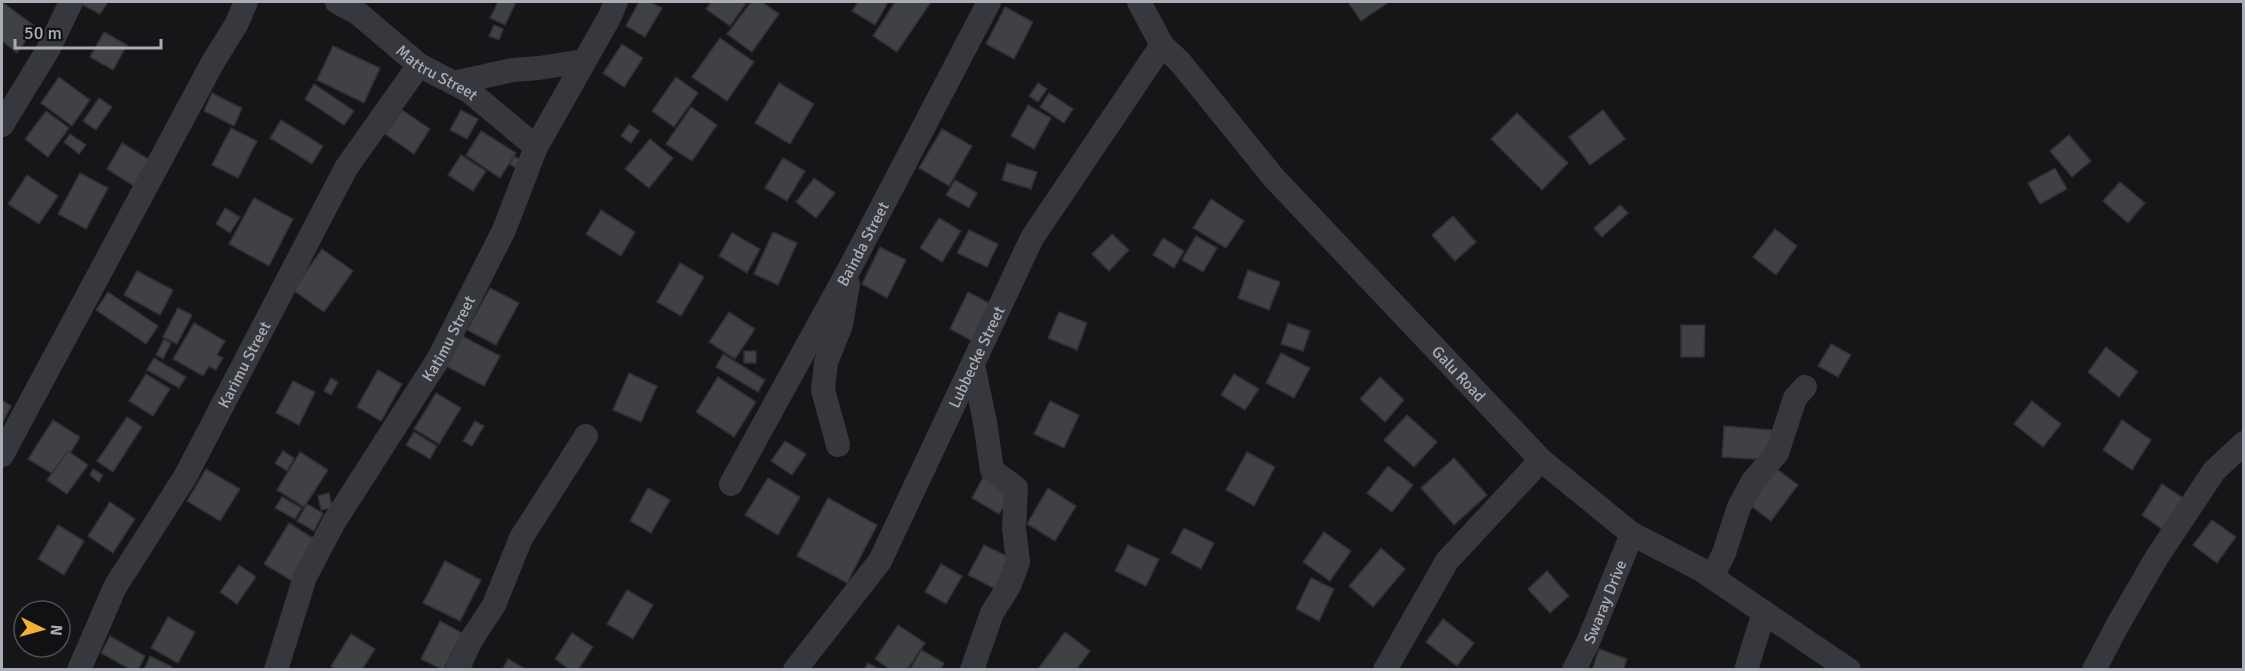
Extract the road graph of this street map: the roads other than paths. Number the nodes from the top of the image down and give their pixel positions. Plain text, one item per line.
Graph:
1 (71, 2) edge
2 (246, 2) edge
3 (337, 2) edge
4 (616, 2) edge
5 (989, 2) edge
6 (1139, 2) edge
7 (1162, 45) junction
8 (584, 61) junction
9 (418, 65) junction
10 (453, 83) junction
11 (2, 125) edge
12 (536, 147) junction
13 (852, 264) junction
14 (973, 364) junction
15 (1805, 387) dead end
16 (586, 436) dead end
17 (2244, 443) edge
18 (838, 446) dead end
19 (2, 455) edge
20 (1540, 460) junction
21 (731, 484) dead end
22 (1632, 534) junction
23 (1712, 577) junction
24 (1764, 612) junction
25 (79, 669) edge
26 (276, 669) edge
27 (457, 669) edge
28 (795, 669) edge
29 (972, 669) edge
30 (1385, 669) edge
31 (1574, 669) edge
32 (1746, 669) edge
33 (1849, 669) edge
34 (2094, 669) edge

1 - 11 street
2 - 19 street
3 - 9 street, Mattru Street
4 - 8 street, Katimu Street
5 - 13 street, Bainda Street
6 - 7 street, Galu Road
7 - 14 street, Lubbecke Street
7 - 20 street, Galu Road
8 - 10 street
8 - 12 street, Katimu Street
9 - 10 street, Mattru Street
9 - 25 street, Karimu Street
10 - 12 street, Mattru Street
12 - 26 street, Katimu Street
13 - 18 street
13 - 21 street, Bainda Street
14 - 28 street, Lubbecke Street
14 - 29 street
15 - 23 street
16 - 27 street
17 - 34 street
20 - 22 street, Galu Road
20 - 30 street
22 - 23 street, Galu Road
22 - 31 street, Swaray Drive
23 - 24 street, Galu Road
24 - 32 street
24 - 33 street, Galu Road

